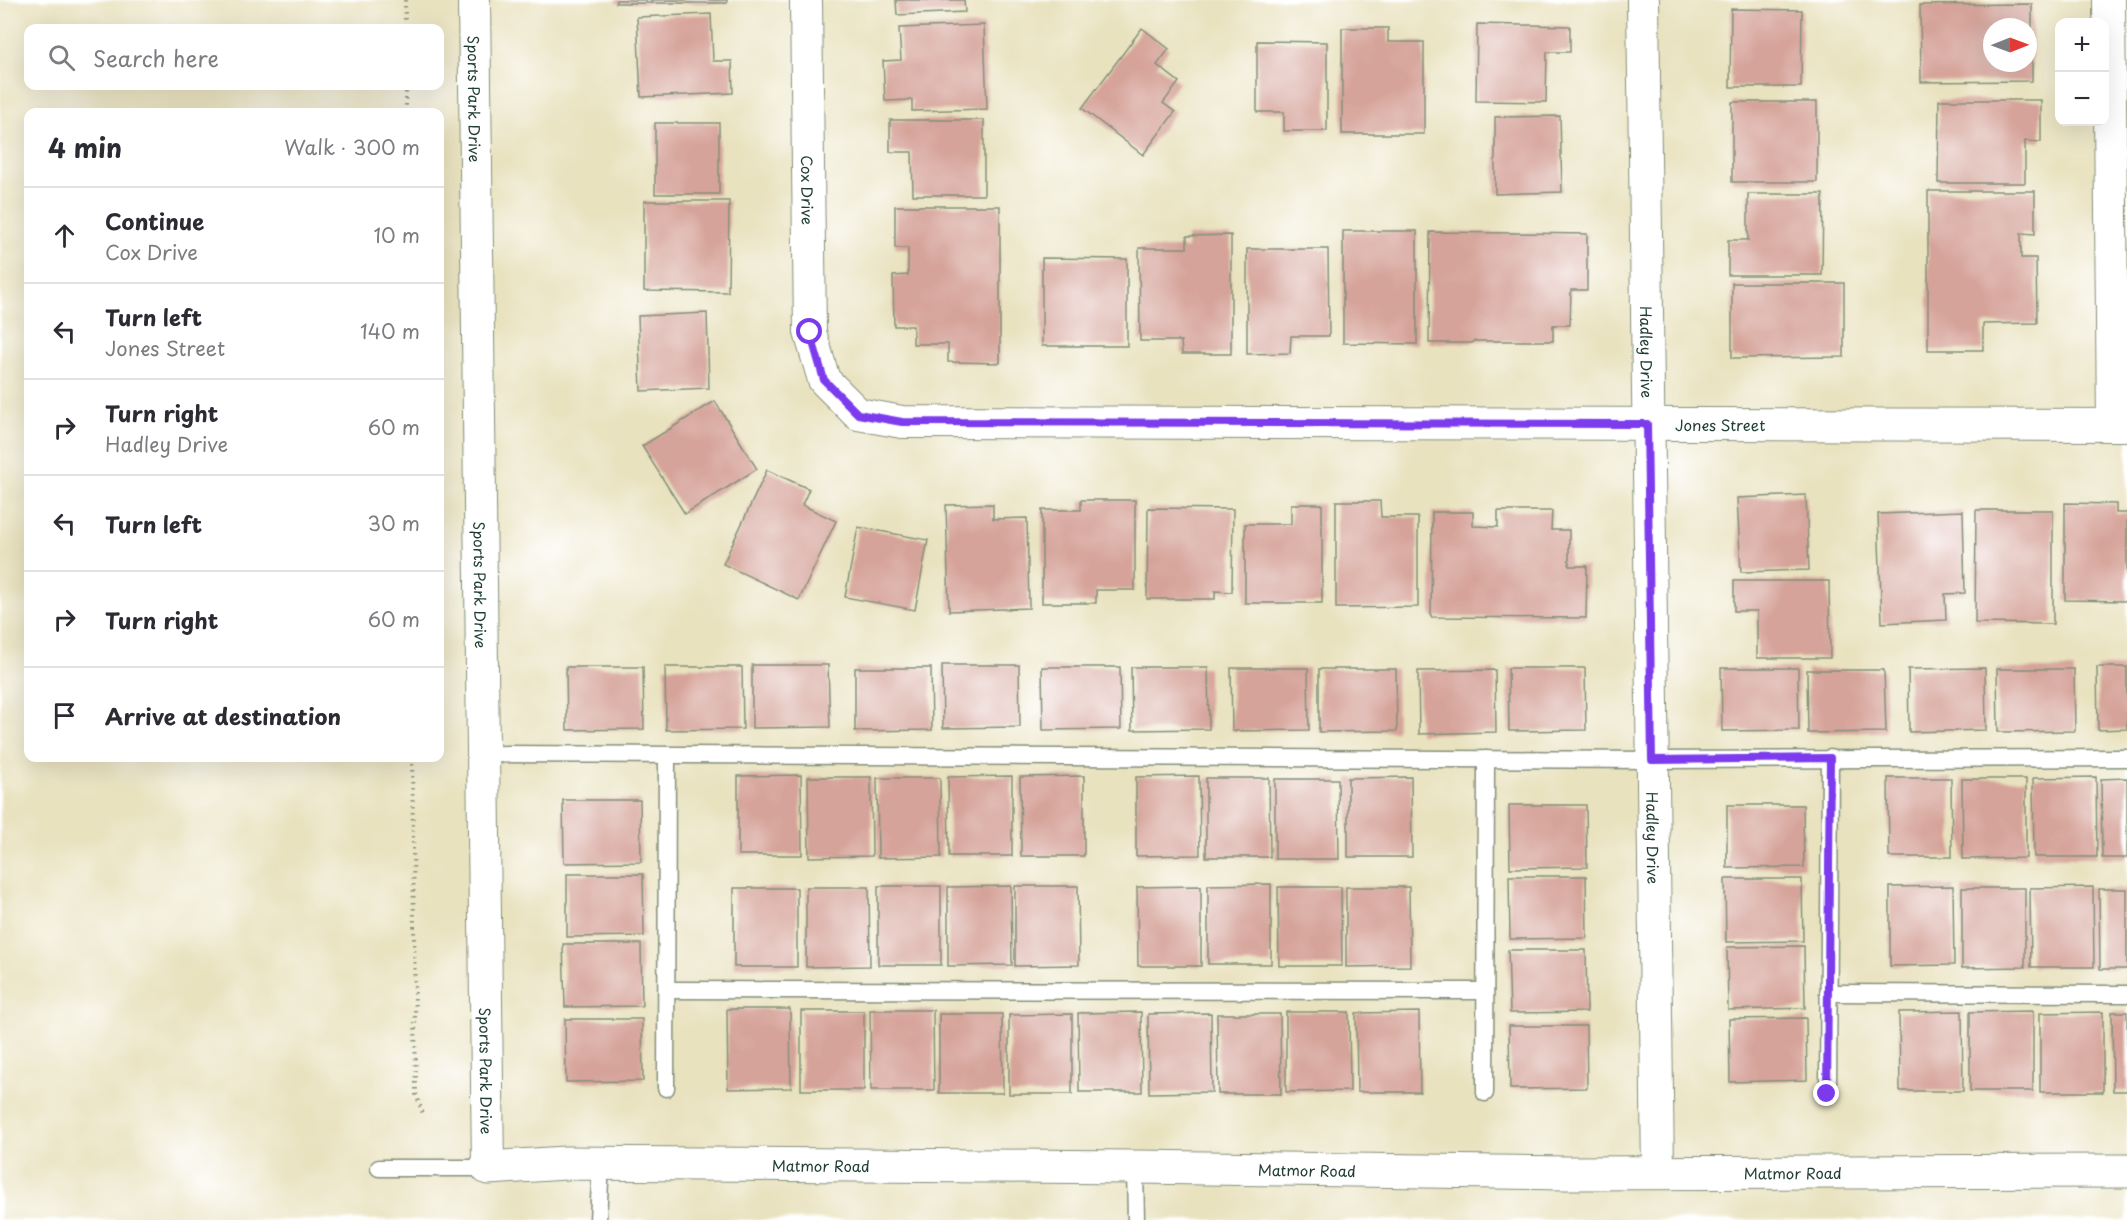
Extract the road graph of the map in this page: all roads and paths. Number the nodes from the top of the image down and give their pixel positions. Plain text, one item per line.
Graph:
1 (405, 0) edge
2 (474, 0) edge
3 (806, 0) edge
4 (1643, 0) edge
5 (2109, 0) edge
6 (405, 24) edge
7 (406, 90) edge
8 (406, 108) edge
9 (824, 380) joint
10 (1647, 424) junction
11 (2120, 425) edge
12 (483, 754) junction
13 (667, 756) junction
14 (1830, 758) junction
15 (2127, 758) edge
16 (1486, 759) junction
17 (1652, 760) junction
18 (412, 762) edge
19 (666, 990) junction
20 (1485, 991) junction
21 (1828, 993) junction
22 (2127, 993) edge
23 (666, 1088) dead end
24 (1485, 1092) dead end
25 (1827, 1094) dead end
26 (423, 1114) dead end
27 (601, 1163) junction
28 (1135, 1167) junction
29 (379, 1168) dead end
30 (488, 1168) junction
31 (2127, 1171) edge
32 (1658, 1173) junction
33 (598, 1220) edge
34 (1136, 1220) edge

1 - 6 path
2 - 12 street, Sports Park Drive
3 - 9 street, Cox Drive
4 - 10 street, Hadley Drive
5 - 11 street
7 - 8 path
9 - 10 street, Jones Street
10 - 11 street, Jones Street
10 - 17 street, Hadley Drive
12 - 13 lane
12 - 30 street, Sports Park Drive
13 - 16 lane
13 - 19 lane
14 - 15 lane
14 - 17 lane
14 - 21 lane
16 - 17 lane
16 - 20 lane
17 - 32 street, Hadley Drive
18 - 26 path
19 - 20 lane
19 - 23 lane
20 - 24 lane
21 - 22 lane
21 - 25 lane
27 - 28 street, Matmor Road
27 - 30 street, Matmor Road
27 - 33 lane
28 - 32 street, Matmor Road
28 - 34 lane
29 - 30 lane
31 - 32 street, Matmor Road

